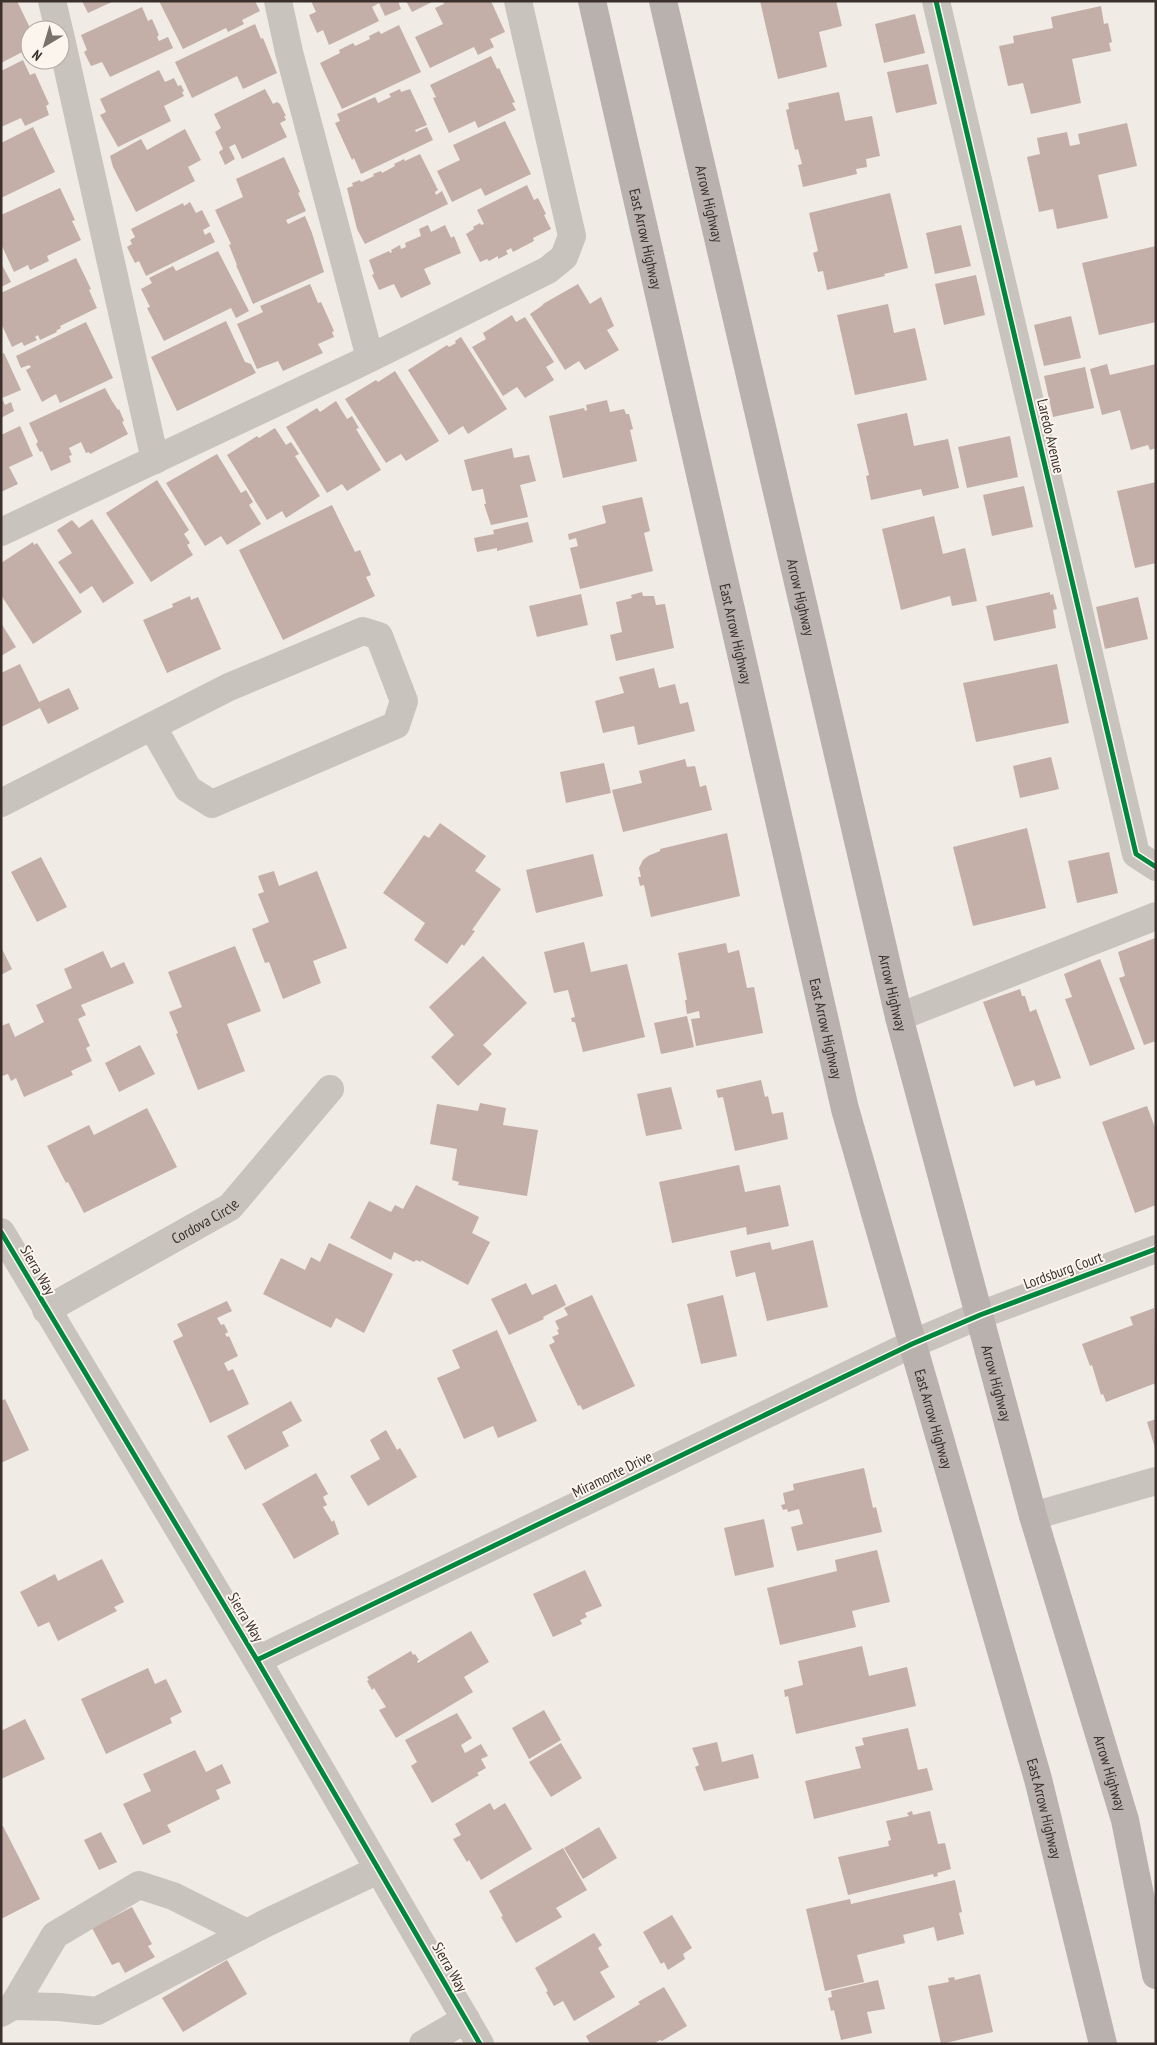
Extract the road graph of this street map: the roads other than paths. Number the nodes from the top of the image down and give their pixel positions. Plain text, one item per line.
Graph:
1 (52, 1) edge
2 (278, 1) edge
3 (518, 1) edge
4 (592, 1) edge
5 (663, 1) edge
6 (936, 1) edge
7 (57, 20) edge
8 (68, 70) edge
9 (370, 358) junction
10 (155, 460) junction
11 (1, 532) edge
12 (152, 726) junction
13 (1, 803) edge
14 (1156, 867) edge
15 (1156, 916) edge
16 (899, 1018) junction
17 (330, 1089) dead end
18 (1, 1232) edge
19 (1156, 1249) edge
20 (46, 1310) junction
21 (980, 1315) junction
22 (912, 1344) junction
23 (1156, 1482) edge
24 (1033, 1516) junction
25 (256, 1660) junction
26 (378, 1870) junction
27 (247, 1933) junction
28 (1156, 1975) edge
29 (7, 2010) edge
30 (466, 2019) junction
31 (423, 2044) edge
32 (480, 2044) edge
33 (1103, 2044) edge

1 - 7 street
2 - 9 street
3 - 9 street
4 - 22 main road, East Arrow Highway
5 - 16 main road, Arrow Highway
6 - 14 street, Laredo Avenue
8 - 10 street
9 - 10 street
10 - 11 street
12 - 12 street
12 - 13 street
15 - 16 street
16 - 21 main road, Arrow Highway
17 - 20 street, Cordova Circle
18 - 20 street, Sierra Way
19 - 21 street, Lordsburg Court
20 - 25 street, Sierra Way
21 - 22 street, Miramonte Drive
21 - 24 main road, Arrow Highway
22 - 25 street, Miramonte Drive
22 - 33 main road, East Arrow Highway
23 - 24 street
24 - 28 main road, Arrow Highway
25 - 26 street, Sierra Way
26 - 27 street
26 - 30 street, Sierra Way
27 - 29 street
27 - 29 street
30 - 31 street
30 - 32 street, Sierra Way

